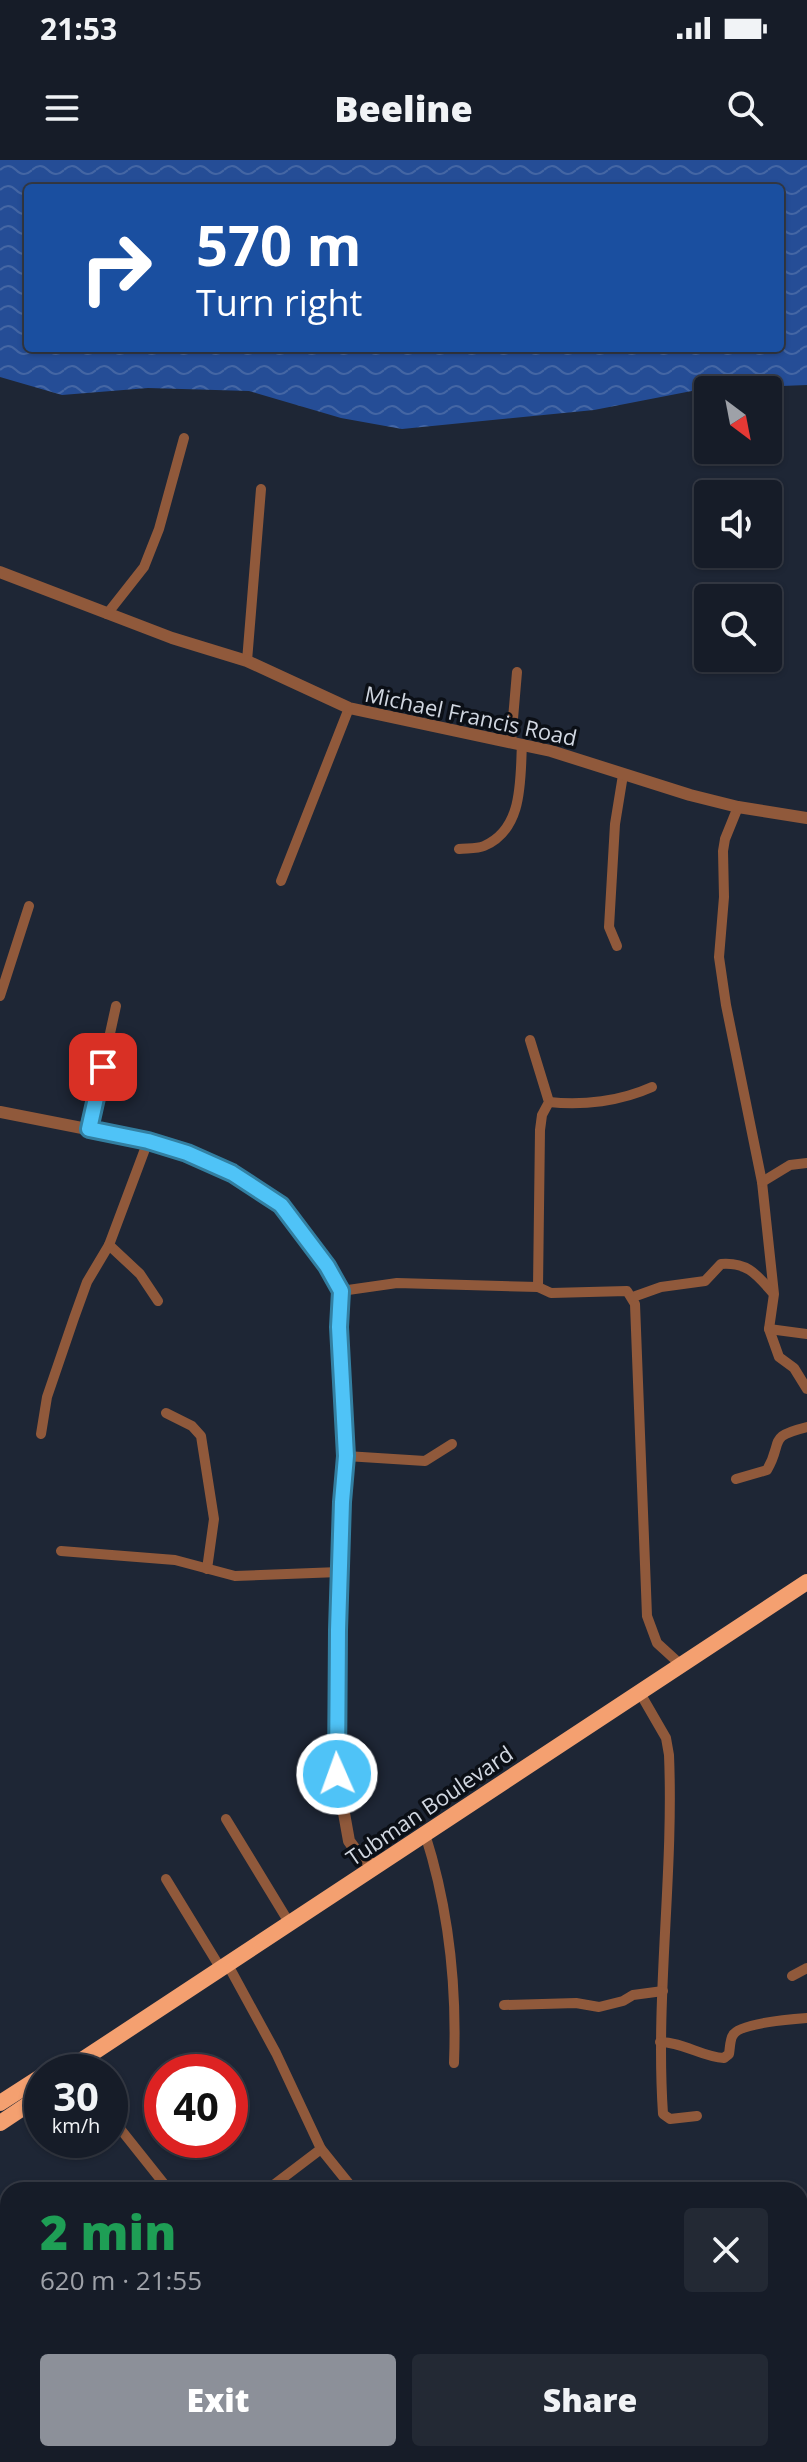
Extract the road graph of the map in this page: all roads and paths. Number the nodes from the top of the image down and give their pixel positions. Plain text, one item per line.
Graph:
1 (184, 438) dead end
2 (261, 489) dead end
3 (0, 572) edge
4 (107, 614) junction
5 (247, 661) junction
6 (517, 672) dead end
7 (349, 708) junction
8 (516, 743) junction
9 (623, 775) junction
10 (738, 807) junction
11 (807, 818) edge
12 (459, 849) dead end
13 (281, 881) dead end
14 (29, 906) dead end
15 (617, 946) dead end
16 (0, 996) edge
17 (116, 1006) dead end
18 (530, 1040) dead end
19 (652, 1087) dead end
20 (549, 1102) junction
21 (0, 1112) edge
22 (89, 1129) junction
23 (148, 1141) junction
24 (807, 1163) edge
25 (762, 1182) junction
26 (109, 1245) junction
27 (538, 1287) junction
28 (341, 1291) junction
29 (774, 1294) junction
30 (633, 1297) junction
31 (158, 1301) dead end
32 (769, 1329) junction
33 (807, 1334) edge
34 (807, 1389) edge
35 (166, 1413) dead end
36 (807, 1427) edge
37 (41, 1434) dead end
38 (452, 1444) dead end
39 (346, 1456) junction
40 (736, 1479) dead end
41 (61, 1551) dead end
42 (207, 1569) junction
43 (339, 1572) junction
44 (807, 1582) edge
45 (680, 1664) junction
46 (640, 1693) junction
47 (226, 1819) dead end
48 (425, 1834) junction
49 (376, 1867) junction
50 (166, 1879) dead end
51 (290, 1924) junction
52 (224, 1967) junction
53 (807, 1968) edge
54 (792, 1976) dead end
55 (663, 1991) junction
56 (504, 2005) dead end
57 (807, 2018) edge
58 (660, 2042) junction
59 (97, 2054) edge
60 (454, 2063) dead end
61 (24, 2088) edge
62 (0, 2103) edge
63 (24, 2107) edge
64 (697, 2116) dead end
65 (0, 2123) edge
66 (128, 2139) edge
67 (321, 2149) junction
68 (163, 2182) edge
69 (278, 2182) edge
70 (348, 2182) edge

1 - 4 street
2 - 5 street
3 - 4 street, Michael Francis Road
4 - 5 street, Michael Francis Road
5 - 7 street, Michael Francis Road
6 - 8 street
7 - 8 street, Michael Francis Road
7 - 13 street
8 - 9 street, Michael Francis Road
8 - 12 street
9 - 10 street, Michael Francis Road
9 - 15 street
10 - 11 street, Michael Francis Road
10 - 25 street
14 - 16 street
17 - 22 street
18 - 20 street
19 - 20 street
20 - 27 street
21 - 22 street
22 - 23 street
23 - 26 street
23 - 28 street
24 - 25 street
25 - 29 street
26 - 31 street
26 - 37 street
27 - 28 street
27 - 30 street
28 - 39 street
29 - 30 street
29 - 32 street
30 - 45 street
32 - 33 street
32 - 34 street
35 - 42 street
36 - 40 street
38 - 39 street
39 - 43 street
41 - 42 street
42 - 43 street
43 - 49 street
44 - 45 highway, Tubman Boulevard
45 - 46 highway, Tubman Boulevard
46 - 48 highway, Tubman Boulevard
46 - 55 street
47 - 51 street
48 - 49 highway, Tubman Boulevard
48 - 60 street
49 - 51 highway, Tubman Boulevard
50 - 52 street
51 - 52 highway, Tubman Boulevard
52 - 59 highway, Tubman Boulevard
52 - 67 street
53 - 54 street
55 - 56 street
55 - 58 street
57 - 58 street
58 - 64 street
61 - 62 highway
63 - 65 highway
66 - 68 street
67 - 69 street
67 - 70 street

